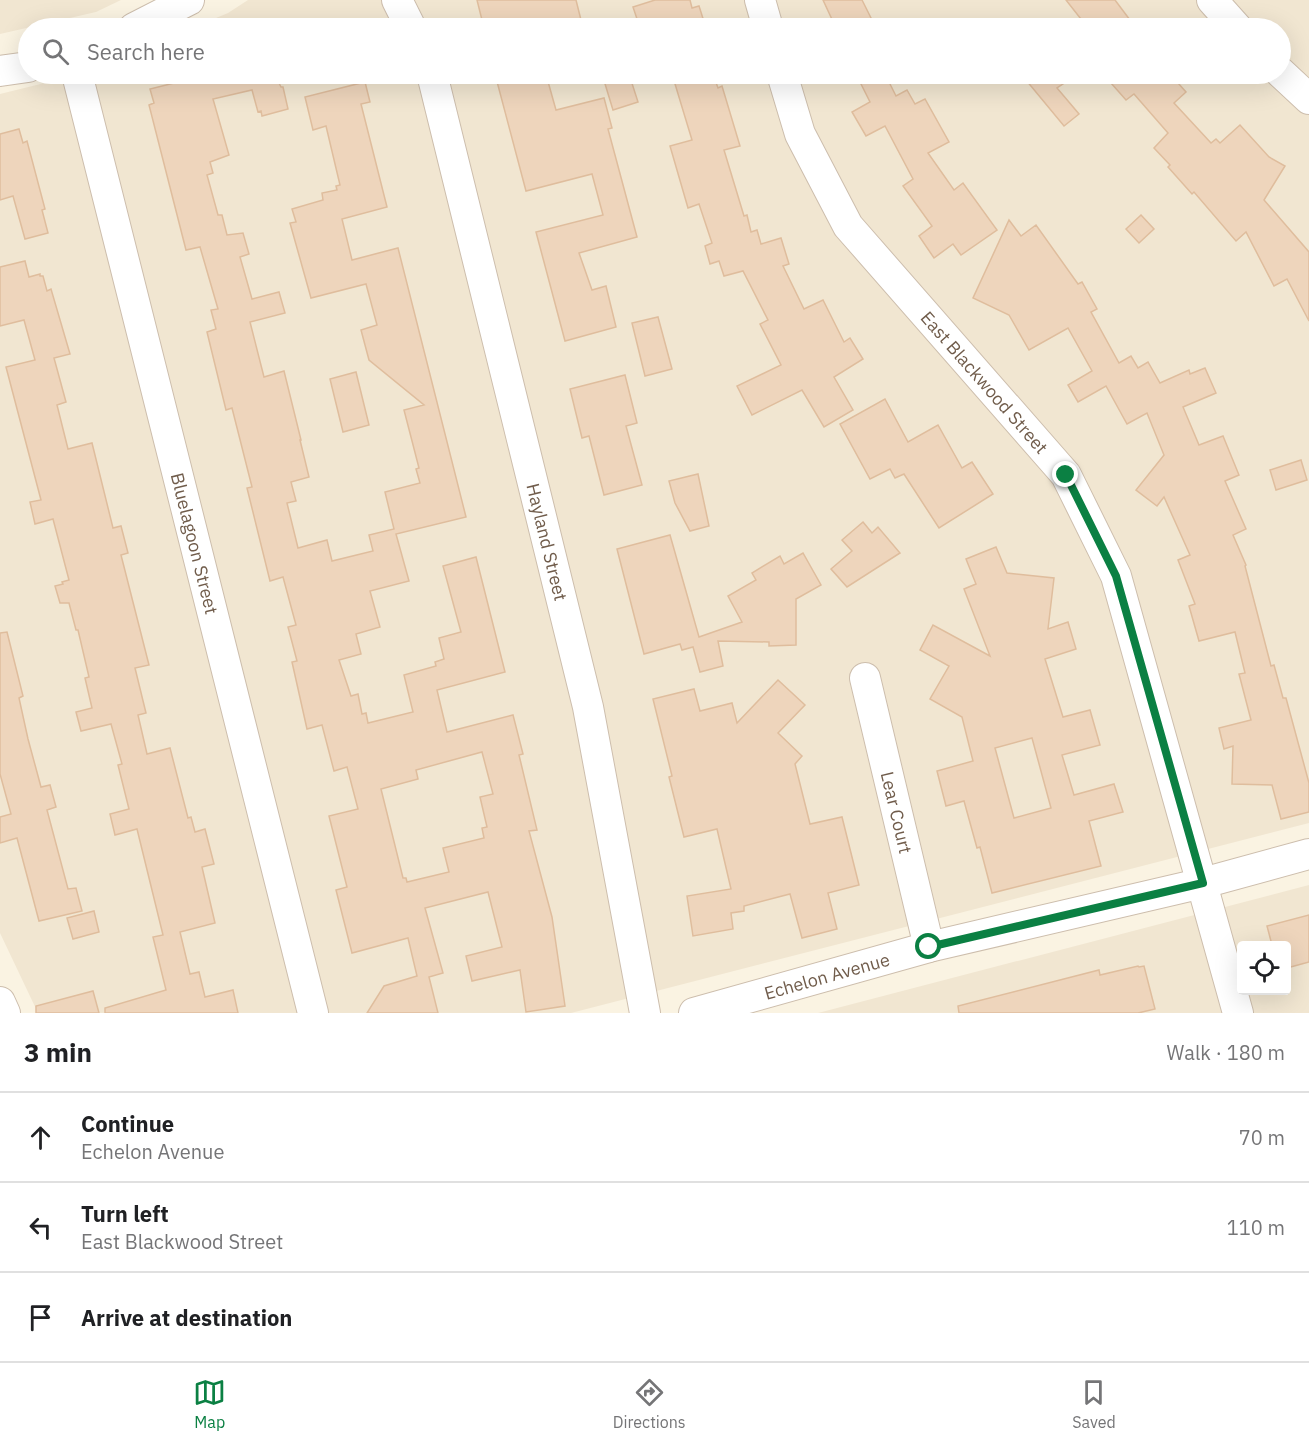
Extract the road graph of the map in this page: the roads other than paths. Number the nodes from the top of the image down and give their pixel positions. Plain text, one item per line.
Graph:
1 (189, 0) edge
2 (397, 0) edge
3 (760, 0) edge
4 (1212, 0) edge
5 (154, 18) edge
6 (406, 18) edge
7 (765, 18) edge
8 (1228, 18) edge
9 (18, 68) edge
10 (0, 71) edge
11 (1291, 82) edge
12 (80, 84) edge
13 (434, 84) edge
14 (785, 84) edge
15 (1309, 99) edge
16 (865, 678) dead end
17 (1309, 854) edge
18 (1203, 883) junction
19 (929, 947) junction
20 (0, 1002) edge
21 (5, 1013) edge
22 (313, 1013) edge
23 (645, 1013) edge
24 (694, 1013) edge
25 (1238, 1013) edge

1 - 5 street
2 - 6 street
3 - 7 street
4 - 8 street
9 - 10 street
11 - 15 street
12 - 22 street, Bluelagoon Street
13 - 23 street, Hayland Street
14 - 18 street, East Blackwood Street
16 - 19 street, Lear Court
17 - 18 street, Echelon Avenue
18 - 19 street, Echelon Avenue
18 - 25 street, East Blackwood Street
19 - 24 street, Echelon Avenue
20 - 21 street

